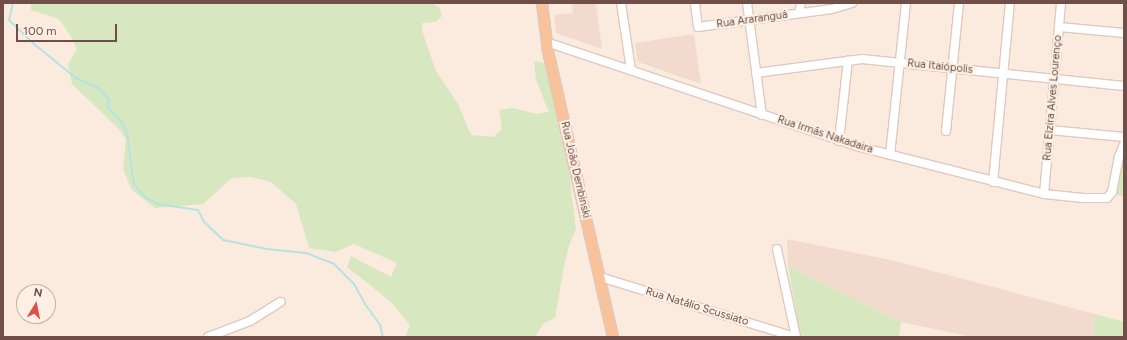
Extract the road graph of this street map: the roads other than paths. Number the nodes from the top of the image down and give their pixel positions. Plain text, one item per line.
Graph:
1 (542, 3) edge
2 (621, 3) edge
3 (694, 3) edge
4 (747, 3) edge
5 (801, 3) edge
6 (852, 3) edge
7 (906, 3) edge
8 (959, 3) edge
9 (1010, 3) edge
10 (1061, 3) edge
11 (799, 13) junction
12 (749, 20) junction
13 (1059, 27) junction
14 (1124, 33) edge
15 (546, 42) junction
16 (848, 60) junction
17 (899, 63) junction
18 (952, 68) junction
19 (631, 70) junction
20 (756, 73) junction
21 (1003, 73) junction
22 (1054, 79) junction
23 (1124, 86) edge
24 (762, 115) junction
25 (946, 130) dead end
26 (1050, 130) junction
27 (1124, 138) edge
28 (839, 141) junction
29 (1124, 144) edge
30 (890, 155) junction
31 (992, 182) junction
32 (1044, 194) junction
33 (778, 249) dead end
34 (600, 277) junction
35 (280, 302) dead end
36 (208, 337) edge
37 (613, 337) edge
38 (795, 337) edge

1 - 15 main road, Rua João Dembinski
2 - 19 street
3 - 12 street, Rua Araranguá
4 - 12 street
5 - 11 street
6 - 11 street, Rua Araranguá
7 - 17 street
8 - 18 street
9 - 21 street
10 - 13 street, Rua Elzira Alves Lourenço
11 - 12 street, Rua Araranguá
12 - 20 street
13 - 14 street
13 - 22 street, Rua Elzira Alves Lourenço
15 - 19 street, Rua Irmãs Nakadaira
15 - 34 main road, Rua João Dembinski
16 - 17 street, Rua Itaiópolis
16 - 20 street, Rua Itaiópolis
16 - 28 street
17 - 18 street, Rua Itaiópolis
17 - 30 street
18 - 21 street, Rua Itaiópolis
18 - 25 street
19 - 24 street, Rua Irmãs Nakadaira
20 - 24 street
21 - 22 street, Rua Itaiópolis
21 - 31 street
22 - 23 street, Rua Itaiópolis
22 - 26 street, Rua Elzira Alves Lourenço
24 - 28 street, Rua Irmãs Nakadaira
26 - 27 street
26 - 32 street, Rua Elzira Alves Lourenço
28 - 30 street, Rua Irmãs Nakadaira
29 - 32 street, Rua Irmãs Nakadaira
30 - 31 street, Rua Irmãs Nakadaira
31 - 32 street, Rua Irmãs Nakadaira
33 - 38 street
34 - 37 main road, Rua João Dembinski
34 - 38 street, Rua Natálio Scussiato
35 - 36 street

